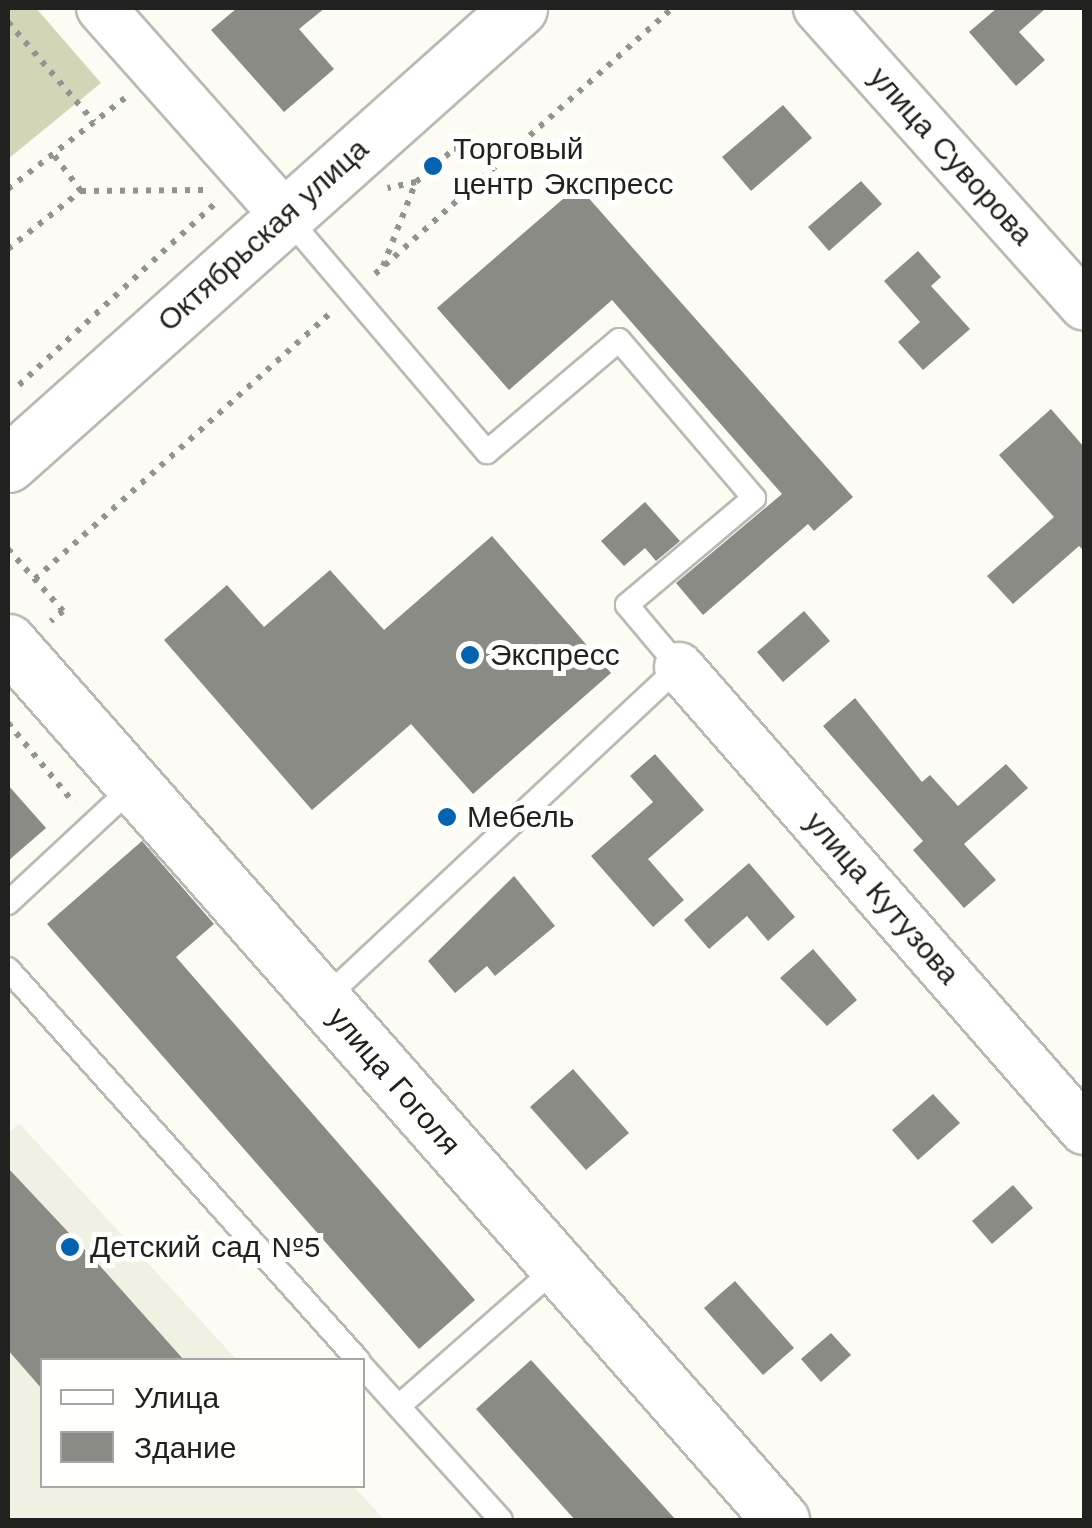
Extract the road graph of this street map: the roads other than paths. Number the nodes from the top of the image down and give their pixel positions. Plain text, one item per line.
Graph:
1 (101, 8) edge
2 (519, 8) edge
3 (818, 8) edge
4 (285, 216) junction
5 (1084, 305) edge
6 (8, 464) edge
7 (8, 642) edge
8 (680, 667) junction
9 (134, 786) junction
10 (8, 903) edge
11 (8, 969) edge
12 (324, 1000) junction
13 (1084, 1130) edge
14 (558, 1267) junction
15 (356, 1358) edge
16 (365, 1369) edge
17 (399, 1406) junction
18 (501, 1520) edge
19 (781, 1520) edge

1 - 4 street
2 - 4 main road, Октябрьская улица
3 - 5 street, улица Суворова
4 - 6 main road, Октябрьская улица
4 - 8 lane
7 - 9 main road, улица Гоголя
8 - 12 lane
8 - 13 street, улица Кутузова
9 - 10 lane
9 - 12 main road, улица Гоголя
11 - 15 lane
12 - 14 main road, улица Гоголя
14 - 17 lane
14 - 19 main road, улица Гоголя
16 - 17 lane
17 - 18 lane

